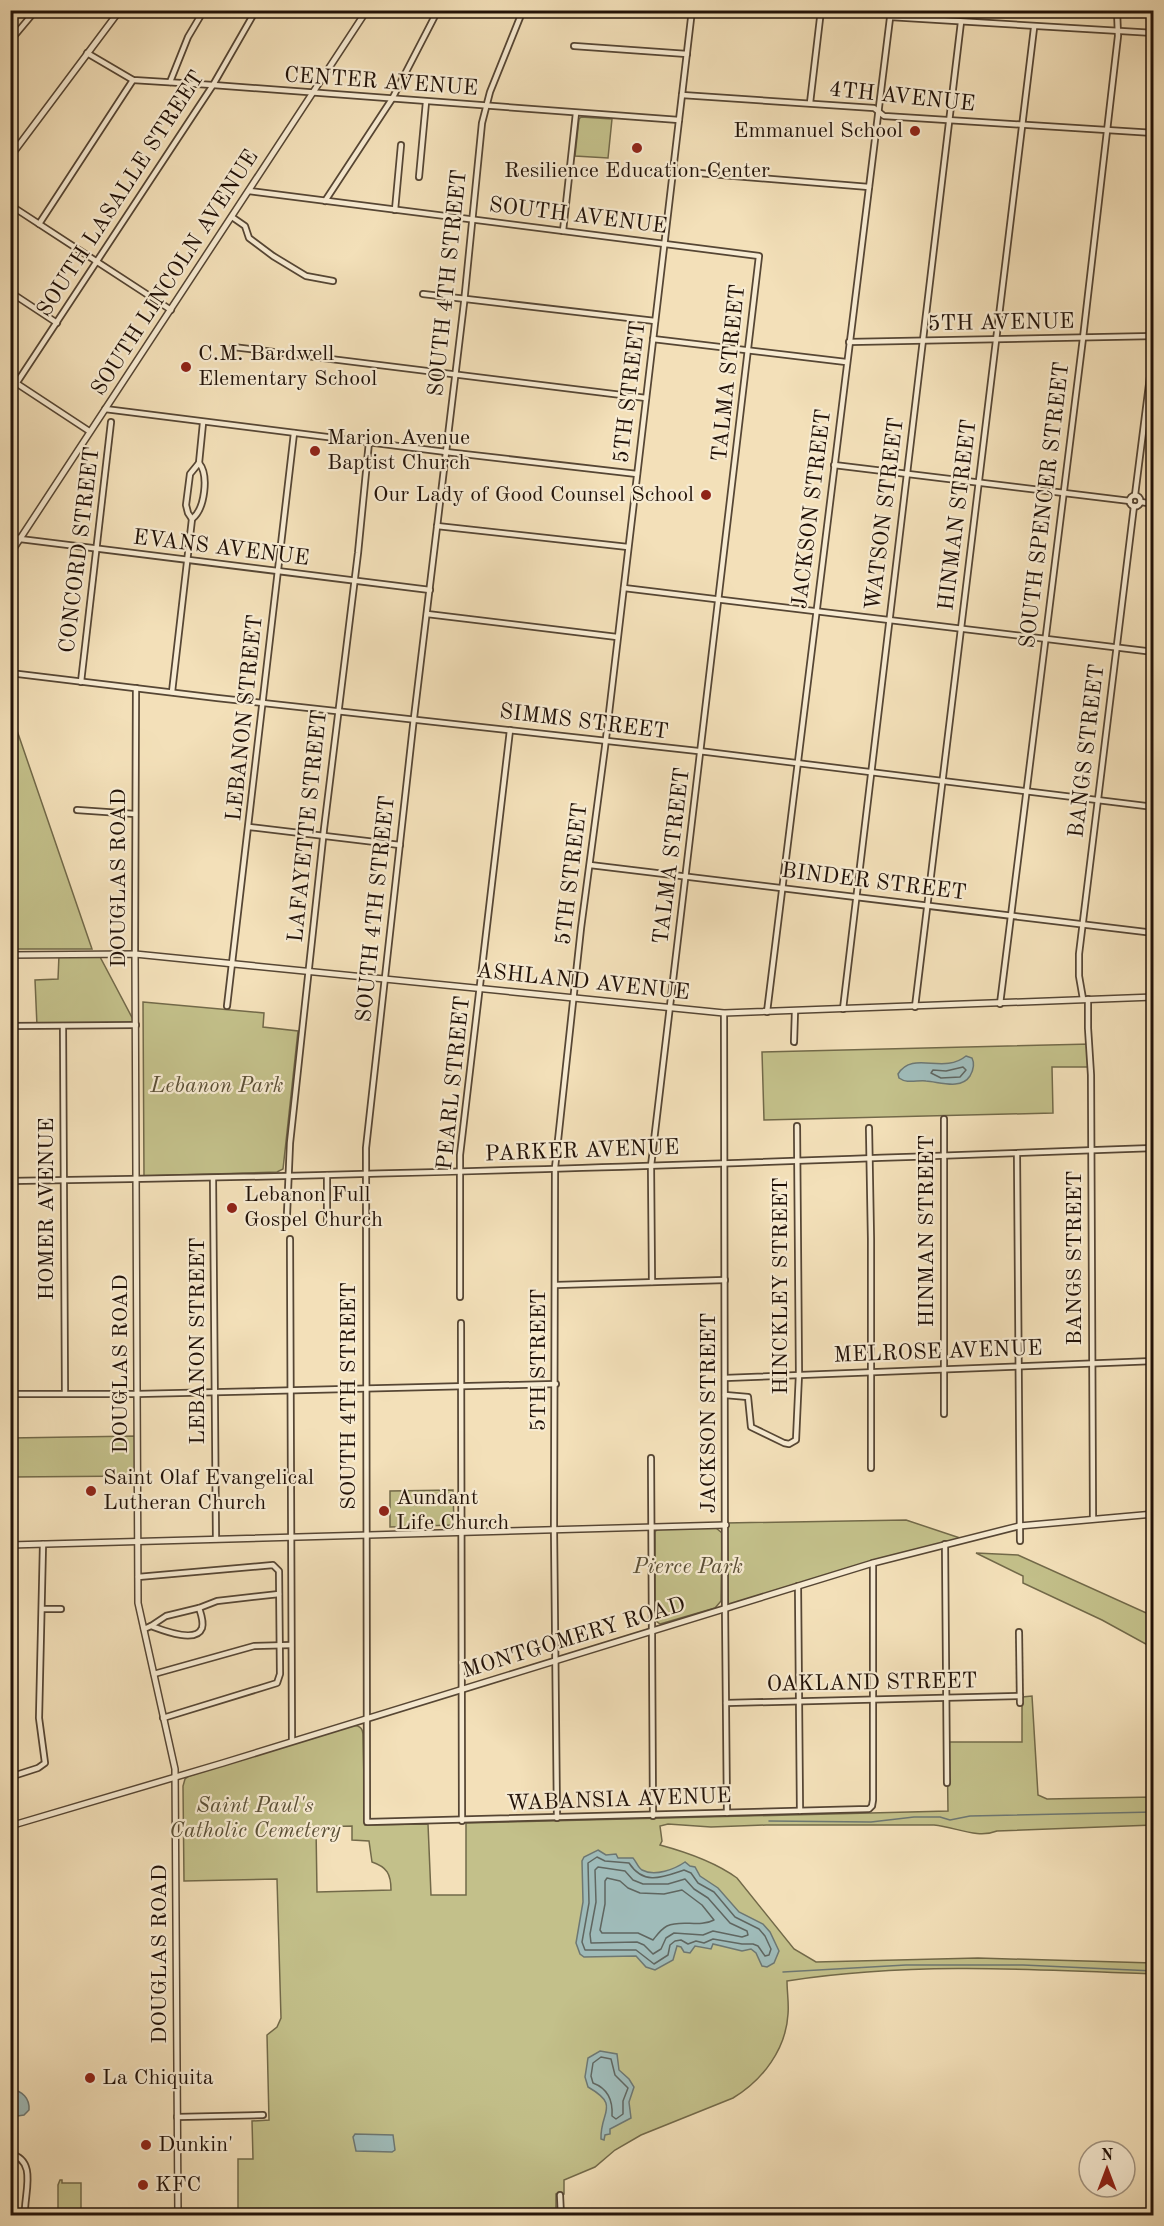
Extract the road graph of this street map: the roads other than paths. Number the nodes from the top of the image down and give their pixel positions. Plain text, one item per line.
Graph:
1 (36, 10) edge
2 (120, 10) edge
3 (204, 10) edge
4 (256, 10) edge
5 (367, 10) edge
6 (438, 10) edge
7 (523, 10) edge
8 (692, 10) edge
9 (821, 10) edge
10 (891, 10) edge
11 (1118, 10) edge
12 (890, 18) junction
13 (961, 22) junction
14 (1034, 28) junction
15 (1118, 31) junction
16 (1154, 33) edge
17 (10, 41) edge
18 (574, 46) dead end
19 (87, 53) junction
20 (687, 54) junction
21 (133, 80) junction
22 (170, 82) junction
23 (213, 85) junction
24 (312, 94) junction
25 (682, 95) junction
26 (392, 99) junction
27 (426, 102) junction
28 (810, 104) junction
29 (485, 106) junction
30 (878, 112) junction
31 (576, 113) junction
32 (679, 120) junction
33 (949, 120) junction
34 (1022, 124) junction
35 (1107, 130) junction
36 (1154, 133) edge
37 (401, 145) dead end
38 (10, 157) edge
39 (674, 171) junction
40 (419, 177) dead end
41 (869, 187) junction
42 (249, 191) junction
43 (325, 201) junction
44 (10, 205) edge
45 (394, 210) junction
46 (232, 217) junction
47 (472, 219) junction
48 (39, 224) junction
49 (562, 231) junction
50 (664, 245) junction
51 (759, 255) joint
52 (97, 262) junction
53 (333, 281) dead end
54 (10, 292) edge
55 (423, 294) dead end
56 (464, 299) junction
57 (171, 310) junction
58 (655, 321) junction
59 (57, 323) junction
60 (1154, 336) edge
61 (1083, 338) junction
62 (653, 339) junction
63 (996, 340) junction
64 (849, 342) junction
65 (923, 342) junction
66 (1154, 345) edge
67 (234, 347) dead end
68 (749, 351) junction
69 (846, 362) junction
70 (456, 374) junction
71 (10, 379) edge
72 (17, 384) junction
73 (10, 393) edge
74 (646, 398) junction
75 (105, 409) junction
76 (111, 422) dead end
77 (204, 423) junction
78 (89, 431) junction
79 (294, 433) junction
80 (369, 442) junction
81 (446, 452) junction
82 (199, 463) junction
83 (834, 465) junction
84 (637, 474) junction
85 (906, 474) junction
86 (978, 483) junction
87 (1062, 493) junction
88 (1135, 495) junction
89 (1130, 501) junction
90 (1140, 502) junction
91 (1154, 504) edge
92 (1134, 506) junction
93 (192, 519) junction
94 (437, 526) junction
95 (10, 534) edge
96 (20, 539) junction
97 (628, 547) junction
98 (97, 550) junction
99 (10, 554) edge
100 (187, 562) junction
101 (278, 571) junction
102 (355, 581) junction
103 (624, 588) junction
104 (430, 590) junction
105 (720, 600) junction
106 (816, 611) junction
107 (427, 614) junction
108 (889, 619) junction
109 (961, 628) junction
110 (617, 637) junction
111 (1045, 639) junction
112 (1116, 647) junction
113 (1154, 652) edge
114 (10, 673) edge
115 (81, 682) junction
116 (136, 688) junction
117 (171, 692) junction
118 (262, 703) junction
119 (338, 711) junction
120 (414, 719) junction
121 (510, 730) junction
122 (606, 741) junction
123 (701, 752) junction
124 (797, 763) junction
125 (870, 772) junction
126 (942, 781) junction
127 (1026, 791) junction
128 (1098, 801) junction
129 (1154, 807) edge
130 (77, 810) dead end
131 (135, 814) junction
132 (249, 827) junction
133 (323, 836) junction
134 (400, 845) junction
135 (590, 865) junction
136 (685, 876) junction
137 (782, 888) junction
138 (855, 897) junction
139 (927, 906) junction
140 (1010, 916) junction
141 (1083, 925) junction
142 (1154, 933) edge
143 (1154, 943) edge
144 (135, 954) junction
145 (10, 955) edge
146 (232, 963) junction
147 (309, 972) junction
148 (385, 980) junction
149 (480, 989) junction
150 (1154, 991) edge
151 (1154, 997) edge
152 (573, 998) junction
153 (1086, 999) junction
154 (1000, 1004) junction
155 (227, 1006) dead end
156 (670, 1007) junction
157 (915, 1007) junction
158 (843, 1009) junction
159 (795, 1011) junction
160 (767, 1012) junction
161 (724, 1013) junction
162 (136, 1025) junction
163 (10, 1026) edge
164 (63, 1026) junction
165 (794, 1042) dead end
166 (944, 1119) dead end
167 (797, 1126) dead end
168 (869, 1128) dead end
169 (1154, 1148) edge
170 (1091, 1150) junction
171 (1017, 1155) junction
172 (944, 1157) junction
173 (869, 1160) junction
174 (797, 1162) junction
175 (724, 1164) junction
176 (651, 1166) junction
177 (555, 1168) junction
178 (460, 1171) junction
179 (366, 1174) junction
180 (327, 1175) junction
181 (287, 1176) junction
182 (213, 1178) junction
183 (137, 1179) junction
184 (63, 1180) junction
185 (10, 1181) edge
186 (287, 1214) dead end
187 (327, 1223) dead end
188 (290, 1239) dead end
189 (725, 1280) junction
190 (652, 1282) junction
191 (556, 1285) junction
192 (460, 1297) dead end
193 (460, 1323) dead end
194 (1154, 1361) edge
195 (1091, 1363) junction
196 (1018, 1366) junction
197 (944, 1369) junction
198 (871, 1371) junction
199 (799, 1374) junction
200 (725, 1378) junction
201 (556, 1384) junction
202 (461, 1385) junction
203 (367, 1388) junction
204 (290, 1390) junction
205 (214, 1392) junction
206 (64, 1393) junction
207 (10, 1394) edge
208 (137, 1394) junction
209 (725, 1395) junction
210 (944, 1414) dead end
211 (651, 1458) dead end
212 (871, 1468) dead end
213 (1154, 1514) edge
214 (1093, 1518) junction
215 (726, 1525) junction
216 (651, 1526) junction
217 (1019, 1526) junction
218 (554, 1529) junction
219 (461, 1532) junction
220 (367, 1536) junction
221 (290, 1538) junction
222 (216, 1539) junction
223 (138, 1541) junction
224 (1020, 1541) dead end
225 (44, 1544) junction
226 (945, 1544) junction
227 (10, 1545) edge
228 (873, 1563) junction
229 (138, 1577) junction
230 (798, 1586) junction
231 (279, 1594) junction
232 (199, 1608) junction
233 (725, 1608) junction
234 (43, 1609) junction
235 (61, 1609) dead end
236 (152, 1626) junction
237 (144, 1629) junction
238 (653, 1631) junction
239 (1019, 1632) dead end
240 (279, 1645) junction
241 (291, 1646) junction
242 (557, 1661) junction
243 (154, 1674) junction
244 (462, 1690) junction
245 (1020, 1696) junction
246 (946, 1698) junction
247 (872, 1699) junction
248 (799, 1701) junction
249 (726, 1703) junction
250 (1020, 1703) dead end
251 (163, 1718) junction
252 (367, 1718) junction
253 (292, 1741) junction
254 (175, 1776) junction
255 (10, 1777) edge
256 (946, 1783) dead end
257 (800, 1811) junction
258 (728, 1813) junction
259 (653, 1816) junction
260 (557, 1818) junction
261 (462, 1821) junction
262 (367, 1822) joint
263 (10, 1826) edge
264 (263, 2115) dead end
265 (177, 2117) junction
266 (10, 2154) edge
267 (560, 2195) dead end
268 (25, 2216) edge
269 (178, 2216) edge
270 (561, 2216) edge

1 - 17 street
2 - 19 street
3 - 22 street
4 - 23 street, SOUTH LASALLE STREET
5 - 24 street, SOUTH LINCOLN AVENUE
6 - 26 street
7 - 29 street, SOUTH 4TH STREET
8 - 20 street, 5TH STREET
9 - 28 street
10 - 12 street, JACKSON STREET
11 - 15 street, SOUTH SPENCER STREET
12 - 13 street
12 - 30 street, JACKSON STREET
13 - 14 street
13 - 33 street, WATSON STREET
14 - 15 street
14 - 34 street, HINMAN STREET
15 - 16 street
15 - 35 street, SOUTH SPENCER STREET
18 - 20 street
19 - 21 street, CENTER AVENUE
19 - 38 street
20 - 25 street, 5TH STREET
21 - 22 street, CENTER AVENUE
21 - 48 street
22 - 23 street, CENTER AVENUE
23 - 24 street, CENTER AVENUE
23 - 52 street, SOUTH LASALLE STREET
24 - 26 street, CENTER AVENUE
24 - 42 street, SOUTH LINCOLN AVENUE
25 - 28 street, 4TH AVENUE
25 - 32 street, 5TH STREET
26 - 27 street, CENTER AVENUE
26 - 43 street
27 - 29 street, CENTER AVENUE
27 - 40 street
28 - 30 street, 4TH AVENUE
29 - 31 street, CENTER AVENUE
29 - 47 street, SOUTH 4TH STREET
30 - 33 street, 4TH AVENUE
30 - 41 street, JACKSON STREET
31 - 32 street, CENTER AVENUE
31 - 49 street
32 - 39 street, 5TH STREET
33 - 34 street, 4TH AVENUE
33 - 65 street, WATSON STREET
34 - 35 street, 4TH AVENUE
34 - 63 street, HINMAN STREET
35 - 36 street, 4TH AVENUE
35 - 61 street, SOUTH SPENCER STREET
37 - 45 street
39 - 41 street
39 - 50 street, 5TH STREET
41 - 64 street, JACKSON STREET
42 - 43 street, SOUTH AVENUE
42 - 46 street, SOUTH LINCOLN AVENUE
43 - 45 street, SOUTH AVENUE
44 - 48 street
45 - 47 street, SOUTH AVENUE
46 - 53 street
46 - 57 street, SOUTH LINCOLN AVENUE
47 - 49 street, SOUTH AVENUE
47 - 56 street, SOUTH 4TH STREET
48 - 52 street
49 - 50 street, SOUTH AVENUE
50 - 51 street, SOUTH AVENUE
50 - 58 street, 5TH STREET
51 - 68 street, TALMA STREET
52 - 57 street
52 - 59 street, SOUTH LASALLE STREET
54 - 59 street
55 - 56 street
56 - 58 street
56 - 70 street, SOUTH 4TH STREET
57 - 75 street, SOUTH LINCOLN AVENUE
58 - 62 street, 5TH STREET
59 - 72 street, SOUTH LASALLE STREET
60 - 61 street, 5TH AVENUE
61 - 63 street, 5TH AVENUE
61 - 87 street, SOUTH SPENCER STREET
62 - 68 street
62 - 74 street, 5TH STREET
63 - 65 street, 5TH AVENUE
63 - 86 street, HINMAN STREET
64 - 65 street, 5TH AVENUE
64 - 69 street, JACKSON STREET
65 - 85 street, WATSON STREET
66 - 88 street
67 - 70 street
68 - 69 street
68 - 105 street, TALMA STREET
69 - 83 street, JACKSON STREET
70 - 74 street
70 - 81 street, SOUTH 4TH STREET
71 - 72 street
72 - 73 street, SOUTH LASALLE STREET
72 - 78 street
74 - 84 street, 5TH STREET
75 - 77 street
75 - 78 street, SOUTH LINCOLN AVENUE
76 - 98 street, CONCORD STREET
77 - 79 street
77 - 82 street
78 - 96 street, SOUTH LINCOLN AVENUE
79 - 80 street
79 - 101 street, LEBANON STREET
80 - 81 street
80 - 102 street, LAFAYETTE STREET
81 - 84 street
81 - 94 street, SOUTH 4TH STREET
82 - 93 street
82 - 93 street
83 - 85 street
83 - 106 street, JACKSON STREET
84 - 97 street, 5TH STREET
85 - 86 street
85 - 108 street, WATSON STREET
86 - 87 street
86 - 109 street, HINMAN STREET
87 - 89 street
87 - 111 street, SOUTH SPENCER STREET
88 - 89 street
88 - 90 street
89 - 92 street
90 - 91 street
90 - 92 street
92 - 112 street, BANGS STREET
93 - 100 street
94 - 97 street
94 - 104 street, SOUTH 4TH STREET
95 - 96 street, EVANS AVENUE
96 - 98 street, EVANS AVENUE
96 - 99 street, SOUTH LINCOLN AVENUE
97 - 103 street, 5TH STREET
98 - 100 street, EVANS AVENUE
98 - 115 street, CONCORD STREET
100 - 101 street, EVANS AVENUE
100 - 117 street
101 - 102 street, EVANS AVENUE
101 - 118 street, LEBANON STREET
102 - 104 street, EVANS AVENUE
102 - 119 street, LAFAYETTE STREET
103 - 105 street
103 - 110 street, 5TH STREET
104 - 107 street, SOUTH 4TH STREET
105 - 106 street
105 - 123 street, TALMA STREET
106 - 108 street
106 - 124 street, JACKSON STREET
107 - 110 street
107 - 120 street, SOUTH 4TH STREET
108 - 109 street
108 - 125 street, WATSON STREET
109 - 111 street
109 - 126 street, HINMAN STREET
110 - 122 street, 5TH STREET
111 - 112 street
111 - 127 street, SOUTH SPENCER STREET
112 - 113 street
112 - 128 street, BANGS STREET
114 - 115 street, SIMMS STREET
115 - 116 street, SIMMS STREET
116 - 117 street, SIMMS STREET
116 - 131 street, DOUGLAS ROAD
117 - 118 street, SIMMS STREET
118 - 119 street, SIMMS STREET
118 - 132 street, LEBANON STREET
119 - 120 street, SIMMS STREET
119 - 133 street, LAFAYETTE STREET
120 - 121 street, SIMMS STREET
120 - 134 street, SOUTH 4TH STREET
121 - 122 street, SIMMS STREET
121 - 149 street, PEARL STREET
122 - 123 street, SIMMS STREET
122 - 135 street, 5TH STREET
123 - 124 street, SIMMS STREET
123 - 136 street, TALMA STREET
124 - 125 street, SIMMS STREET
124 - 137 street, JACKSON STREET
125 - 126 street, SIMMS STREET
125 - 138 street, WATSON STREET
126 - 127 street, SIMMS STREET
126 - 139 street, HINMAN STREET
127 - 128 street, SIMMS STREET
127 - 140 street, SOUTH SPENCER STREET
128 - 129 street, SIMMS STREET
128 - 141 street, BANGS STREET
130 - 131 street
131 - 144 street, DOUGLAS ROAD
132 - 133 street
132 - 146 street, LEBANON STREET
133 - 134 street
133 - 147 street, LAFAYETTE STREET
134 - 148 street, SOUTH 4TH STREET
135 - 136 street, BINDER STREET
135 - 152 street, 5TH STREET
136 - 137 street, BINDER STREET
136 - 156 street, TALMA STREET
137 - 138 street, BINDER STREET
137 - 160 street, JACKSON STREET
138 - 139 street, BINDER STREET
138 - 158 street, WATSON STREET
139 - 140 street, BINDER STREET
139 - 157 street, HINMAN STREET
140 - 141 street, BINDER STREET
140 - 154 street, SOUTH SPENCER STREET
141 - 142 street, BINDER STREET
141 - 153 street, BANGS STREET
143 - 150 street
144 - 145 street, ASHLAND AVENUE
144 - 146 street, ASHLAND AVENUE
144 - 162 street, DOUGLAS ROAD
146 - 147 street, ASHLAND AVENUE
146 - 155 street, LEBANON STREET
147 - 148 street, ASHLAND AVENUE
147 - 181 street, LAFAYETTE STREET
148 - 149 street, ASHLAND AVENUE
148 - 179 street, SOUTH 4TH STREET
149 - 152 street, ASHLAND AVENUE
149 - 178 street, PEARL STREET
151 - 153 street, ASHLAND AVENUE
152 - 156 street, ASHLAND AVENUE
152 - 177 street, 5TH STREET
153 - 154 street, ASHLAND AVENUE
153 - 170 street, BANGS STREET
154 - 157 street, ASHLAND AVENUE
156 - 161 street, ASHLAND AVENUE
156 - 176 street, TALMA STREET
157 - 158 street, ASHLAND AVENUE
158 - 159 street, ASHLAND AVENUE
159 - 160 street, ASHLAND AVENUE
159 - 165 street
160 - 161 street, ASHLAND AVENUE
161 - 175 street, JACKSON STREET
162 - 164 street
162 - 183 street, DOUGLAS ROAD
163 - 164 street
164 - 184 street, HOMER AVENUE
166 - 172 street, HINMAN STREET
167 - 174 street, HINCKLEY STREET
168 - 173 street
169 - 170 street, PARKER AVENUE
170 - 171 street, PARKER AVENUE
170 - 195 street, BANGS STREET
171 - 172 street, PARKER AVENUE
171 - 196 street
172 - 173 street, PARKER AVENUE
172 - 197 street, HINMAN STREET
173 - 174 street, PARKER AVENUE
173 - 198 street
174 - 175 street, PARKER AVENUE
174 - 199 street, HINCKLEY STREET
175 - 176 street, PARKER AVENUE
175 - 189 street, JACKSON STREET
176 - 177 street, PARKER AVENUE
176 - 190 street, TALMA STREET
177 - 178 street, PARKER AVENUE
177 - 191 street, 5TH STREET
178 - 179 street, PARKER AVENUE
178 - 192 street, PEARL STREET
179 - 180 street, PARKER AVENUE
179 - 203 street, SOUTH 4TH STREET
180 - 181 street, PARKER AVENUE
180 - 187 street
181 - 182 street, PARKER AVENUE
181 - 186 street, LAFAYETTE STREET
182 - 183 street, PARKER AVENUE
182 - 205 street, LEBANON STREET
183 - 184 street, PARKER AVENUE
183 - 208 street, DOUGLAS ROAD
184 - 185 street, PARKER AVENUE
184 - 206 street, HOMER AVENUE
188 - 204 street
189 - 190 street
189 - 200 street, JACKSON STREET
190 - 191 street
191 - 201 street, 5TH STREET
193 - 202 street
194 - 195 street, MELROSE AVENUE
195 - 196 street, MELROSE AVENUE
195 - 214 street, BANGS STREET
196 - 197 street, MELROSE AVENUE
196 - 217 street
197 - 198 street, MELROSE AVENUE
197 - 210 street, HINMAN STREET
198 - 199 street, MELROSE AVENUE
198 - 212 street
199 - 200 street, MELROSE AVENUE
199 - 209 street, HINCKLEY STREET
200 - 209 street, JACKSON STREET
201 - 202 street
201 - 218 street, 5TH STREET
202 - 203 street
202 - 219 street
203 - 204 street
203 - 220 street, SOUTH 4TH STREET
204 - 205 street
204 - 221 street
205 - 208 street
205 - 222 street, LEBANON STREET
206 - 207 street
206 - 208 street
208 - 223 street, DOUGLAS ROAD
209 - 215 street, JACKSON STREET
211 - 216 street
213 - 214 street, MONTGOMERY ROAD
214 - 217 street, MONTGOMERY ROAD
215 - 216 street
215 - 233 street, JACKSON STREET
216 - 218 street
216 - 238 street
217 - 224 street
217 - 226 street, MONTGOMERY ROAD
218 - 219 street
218 - 242 street, 5TH STREET
219 - 220 street
219 - 244 street
220 - 221 street
220 - 252 street, SOUTH 4TH STREET
221 - 222 street
221 - 241 street
222 - 223 street
223 - 225 street
223 - 229 street, DOUGLAS ROAD
225 - 227 street
225 - 234 street
226 - 228 street, MONTGOMERY ROAD
226 - 246 street
228 - 230 street, MONTGOMERY ROAD
228 - 247 street
229 - 231 street
229 - 237 street, DOUGLAS ROAD
230 - 233 street, MONTGOMERY ROAD
230 - 248 street
231 - 232 street
231 - 240 street
232 - 236 street
232 - 236 street
233 - 238 street, MONTGOMERY ROAD
233 - 249 street, JACKSON STREET
234 - 235 street
234 - 255 street
236 - 237 street
237 - 243 street, DOUGLAS ROAD
238 - 242 street, MONTGOMERY ROAD
238 - 259 street
239 - 245 street
240 - 241 street
240 - 243 street
240 - 251 street
241 - 253 street
242 - 244 street, MONTGOMERY ROAD
242 - 260 street, 5TH STREET
243 - 251 street, DOUGLAS ROAD
244 - 252 street, MONTGOMERY ROAD
244 - 261 street
245 - 246 street, OAKLAND STREET
245 - 250 street
246 - 247 street, OAKLAND STREET
246 - 256 street
247 - 248 street, OAKLAND STREET
247 - 257 street, WABANSIA AVENUE
248 - 249 street, OAKLAND STREET
248 - 257 street
249 - 258 street, JACKSON STREET
251 - 254 street, DOUGLAS ROAD
252 - 253 street, MONTGOMERY ROAD
252 - 262 street, SOUTH 4TH STREET
253 - 254 street, MONTGOMERY ROAD
254 - 263 street, MONTGOMERY ROAD
254 - 265 street, DOUGLAS ROAD
257 - 258 street, WABANSIA AVENUE
258 - 259 street, WABANSIA AVENUE
259 - 260 street, WABANSIA AVENUE
260 - 261 street, WABANSIA AVENUE
261 - 262 street, WABANSIA AVENUE
264 - 265 street
265 - 269 street, DOUGLAS ROAD
266 - 268 street
267 - 270 street

